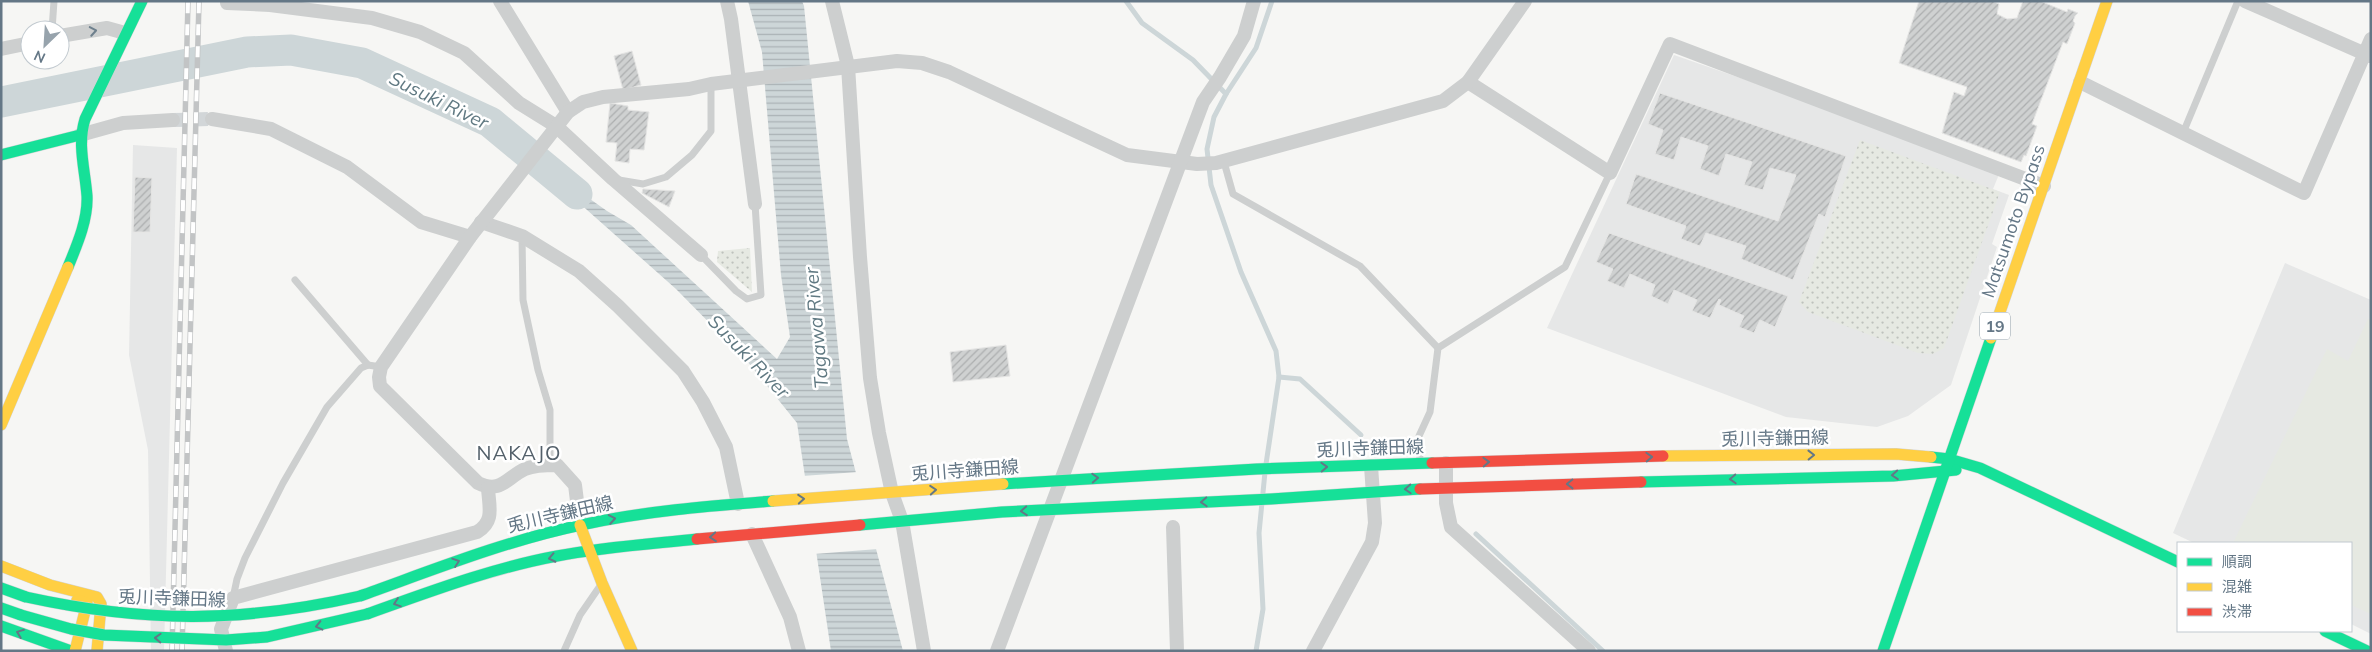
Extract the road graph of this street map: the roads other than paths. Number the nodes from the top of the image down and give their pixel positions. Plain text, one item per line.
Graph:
1 (54, 1) edge
2 (142, 1) edge
3 (500, 1) edge
4 (726, 1) edge
5 (832, 1) edge
6 (1254, 1) edge
7 (1525, 1) edge
8 (2107, 1) edge
9 (2238, 1) edge
10 (2245, 1) edge
11 (227, 3) dead end
12 (53, 20) edge
13 (70, 34) edge
14 (124, 35) junction
15 (2371, 39) edge
16 (20, 45) edge
17 (1, 49) edge
18 (2367, 54) edge
19 (843, 67) junction
20 (744, 81) junction
21 (1468, 82) junction
22 (2080, 82) junction
23 (711, 84) junction
24 (568, 112) junction
25 (212, 119) tunnel mouth
26 (174, 120) tunnel mouth
27 (553, 130) junction
28 (2182, 134) junction
29 (80, 135) junction
30 (1, 155) edge
31 (1181, 162) junction
32 (1220, 162) junction
33 (1610, 173) junction
34 (613, 179) junction
35 (2044, 186) junction
36 (755, 204) joint
37 (482, 222) junction
38 (522, 236) junction
39 (470, 237) junction
40 (701, 255) joint
41 (295, 280) dead end
42 (1438, 348) junction
43 (375, 366) junction
44 (2, 420) edge
45 (1948, 459) junction
46 (1446, 463) junction
47 (1420, 464) junction
48 (550, 465) junction
49 (1372, 466) junction
50 (1980, 468) junction
51 (1944, 471) junction
52 (1060, 480) junction
53 (1446, 487) junction
54 (488, 488) junction
55 (1372, 490) junction
56 (888, 493) junction
57 (738, 504) junction
58 (1049, 509) junction
59 (897, 522) junction
60 (580, 525) junction
61 (1173, 527) dead end
62 (757, 534) junction
63 (590, 552) junction
64 (2177, 562) edge
65 (1, 566) edge
66 (1, 574) edge
67 (602, 583) junction
68 (1, 588) edge
69 (233, 598) junction
70 (1, 608) edge
71 (1, 626) edge
72 (2327, 632) edge
73 (71, 651) edge
74 (75, 651) edge
75 (97, 651) edge
76 (226, 651) edge
77 (564, 651) edge
78 (632, 651) edge
79 (799, 651) edge
80 (924, 651) edge
81 (998, 651) edge
82 (1177, 651) edge
83 (1313, 651) edge
84 (1589, 651) edge
85 (1883, 651) edge
86 (2367, 651) edge

1 - 12 lane
2 - 14 main road
3 - 24 street
4 - 20 street
5 - 19 street
6 - 31 street
7 - 21 street
8 - 22 main road, Matsumoto Bypass / 19
9 - 28 lane
10 - 18 street
11 - 27 street
13 -> 14 street
14 - 29 main road
15 - 18 street
16 - 17 street
18 - 28 street
19 - 20 street
19 - 31 street
19 - 56 street
20 - 23 street
20 - 36 street
21 - 32 street
21 - 33 street
22 - 28 street
22 - 35 main road, Matsumoto Bypass / 19
23 - 24 street
23 - 34 lane
24 - 27 street
25 - 39 street
26 - 29 street
27 - 34 street
27 - 37 street
29 - 30 main road
29 - 44 main road
31 - 32 street
31 - 52 street
32 - 42 lane
33 - 35 street
33 - 42 lane
34 - 40 street
35 - 45 main road, Matsumoto Bypass / 19
36 - 40 lane
37 - 38 street
37 - 39 street
38 - 48 lane
38 - 57 street
39 - 43 street
41 - 43 lane
42 - 47 lane
43 - 54 street
43 - 69 lane
46 -> 45 main road, 兎川寺鎌田線
45 - 50 main road, 兎川寺鎌田線
45 - 51 main road, Matsumoto Bypass / 19
46 - 47 main road, 兎川寺鎌田線
46 - 53 street
47 - 49 main road, 兎川寺鎌田線
48 - 54 street
48 - 60 street
52 -> 49 main road, 兎川寺鎌田線
49 - 55 street
50 - 51 main road
50 - 64 main road, 兎川寺鎌田線
51 -> 53 main road
51 - 85 main road, Matsumoto Bypass / 19
56 -> 52 main road, 兎川寺鎌田線
52 - 58 street
53 -> 55 main road
53 - 84 street
54 - 69 street
55 -> 58 main road
55 - 83 street
57 -> 56 main road, 兎川寺鎌田線
56 - 59 street
60 -> 57 main road, 兎川寺鎌田線
58 -> 59 main road
58 - 81 street
59 - 62 main road
59 - 80 street
60 - 63 main road
68 -> 60 main road, 兎川寺鎌田線, bridge
61 - 82 street
62 -> 63 main road
62 - 79 street
63 - 67 main road
63 -> 70 main road, bridge
65 - 75 main road
66 - 74 main road
67 - 77 lane
67 - 78 main road
69 - 76 street
73 -> 71 main road
72 - 86 main road

